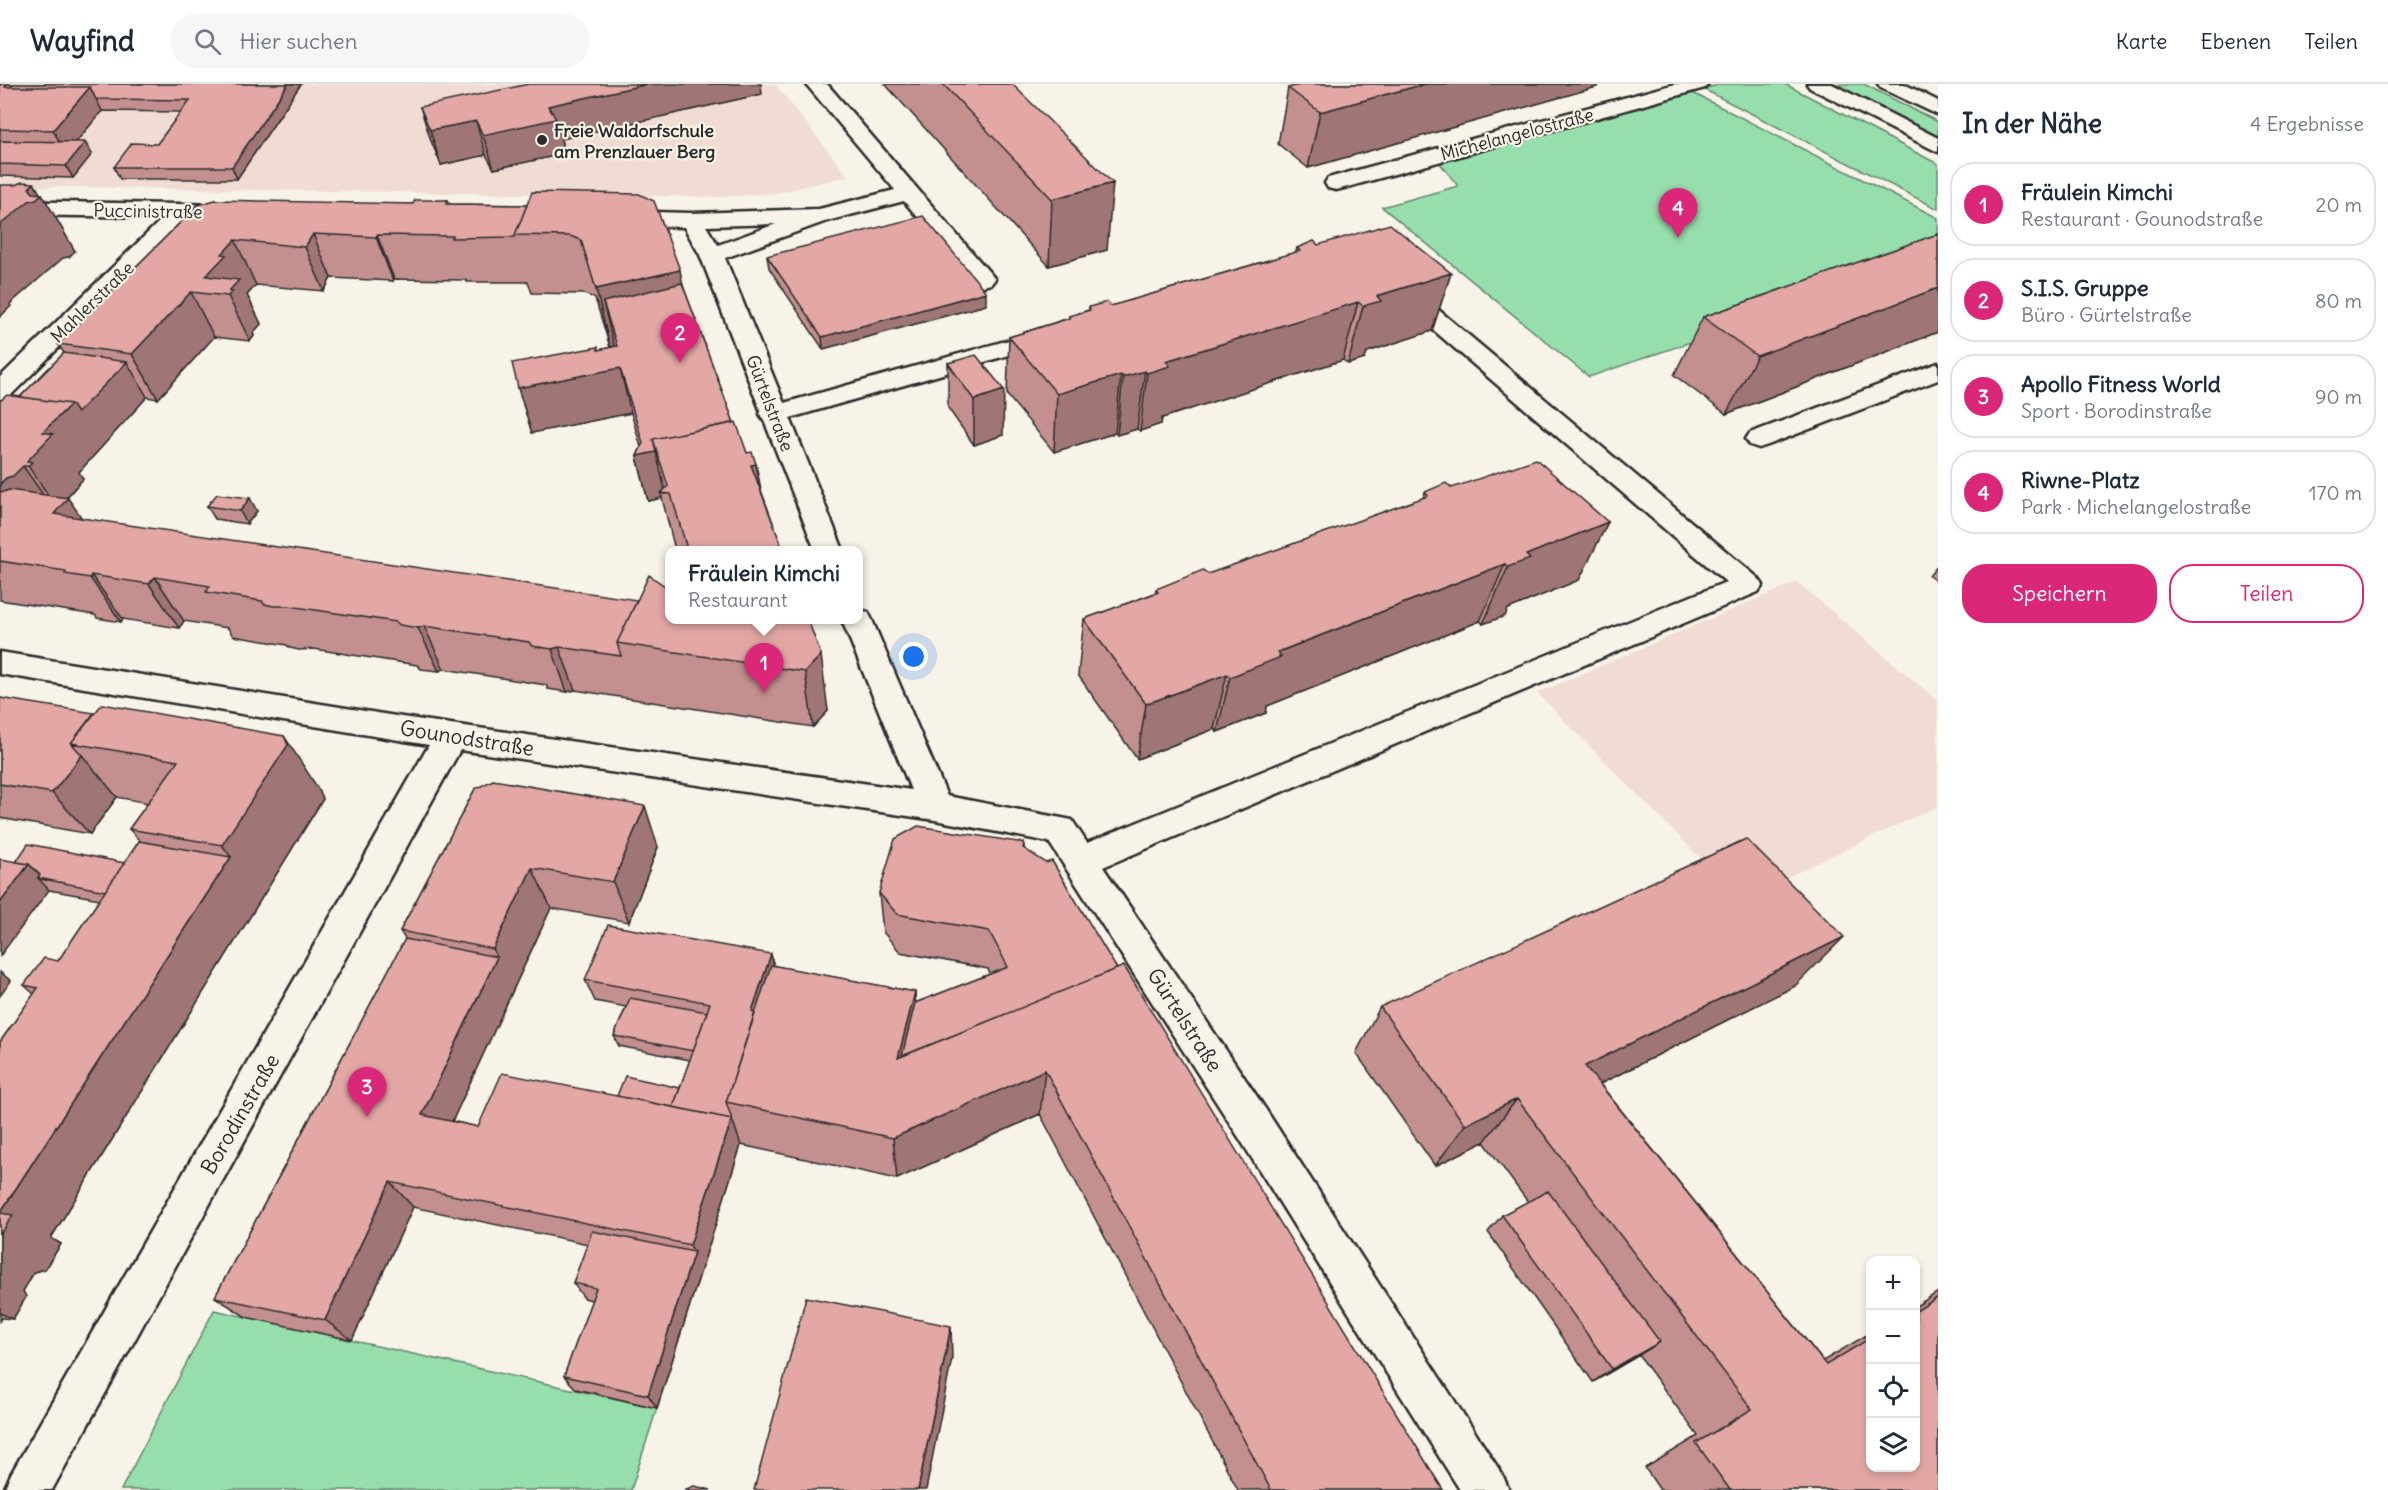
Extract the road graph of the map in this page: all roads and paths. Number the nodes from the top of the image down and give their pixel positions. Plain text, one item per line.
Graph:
1 (816, 84) edge
2 (1698, 84) edge
3 (1817, 84) edge
4 (1888, 84) edge
5 (1938, 109) edge
6 (1938, 146) edge
7 (1336, 183) dead end
8 (909, 193) junction
9 (0, 208) edge
10 (183, 211) junction
11 (252, 213) edge
12 (819, 216) junction
13 (595, 218) edge
14 (691, 220) junction
15 (712, 255) junction
16 (1379, 272) edge
17 (983, 279) dead end
18 (1069, 330) edge
19 (1938, 371) edge
20 (0, 392) edge
21 (774, 414) junction
22 (1759, 439) dead end
23 (827, 546) edge
24 (859, 624) edge
25 (0, 663) edge
26 (451, 736) junction
27 (935, 807) junction
28 (1081, 861) junction
29 (27, 1490) edge
30 (1486, 1490) edge

1 - 8 street
2 - 7 street, Michelangelostraße
3 - 6 street
4 - 5 street
8 - 12 street
8 - 17 street
9 - 10 street, Puccinistraße
10 - 11 street, Puccinistraße
10 - 20 street, Mahlerstraße
12 - 14 street
12 - 15 street
13 - 14 street
14 - 15 street, Gürtelstraße
15 - 21 street, Gürtelstraße
16 - 28 street
18 - 21 street
19 - 22 street
21 - 23 street, Gürtelstraße
24 - 27 street
25 - 26 street, Gounodstraße
26 - 27 street, Gounodstraße
26 - 29 street, Borodinstraße
27 - 28 street, Gürtelstraße
28 - 30 street, Gürtelstraße

